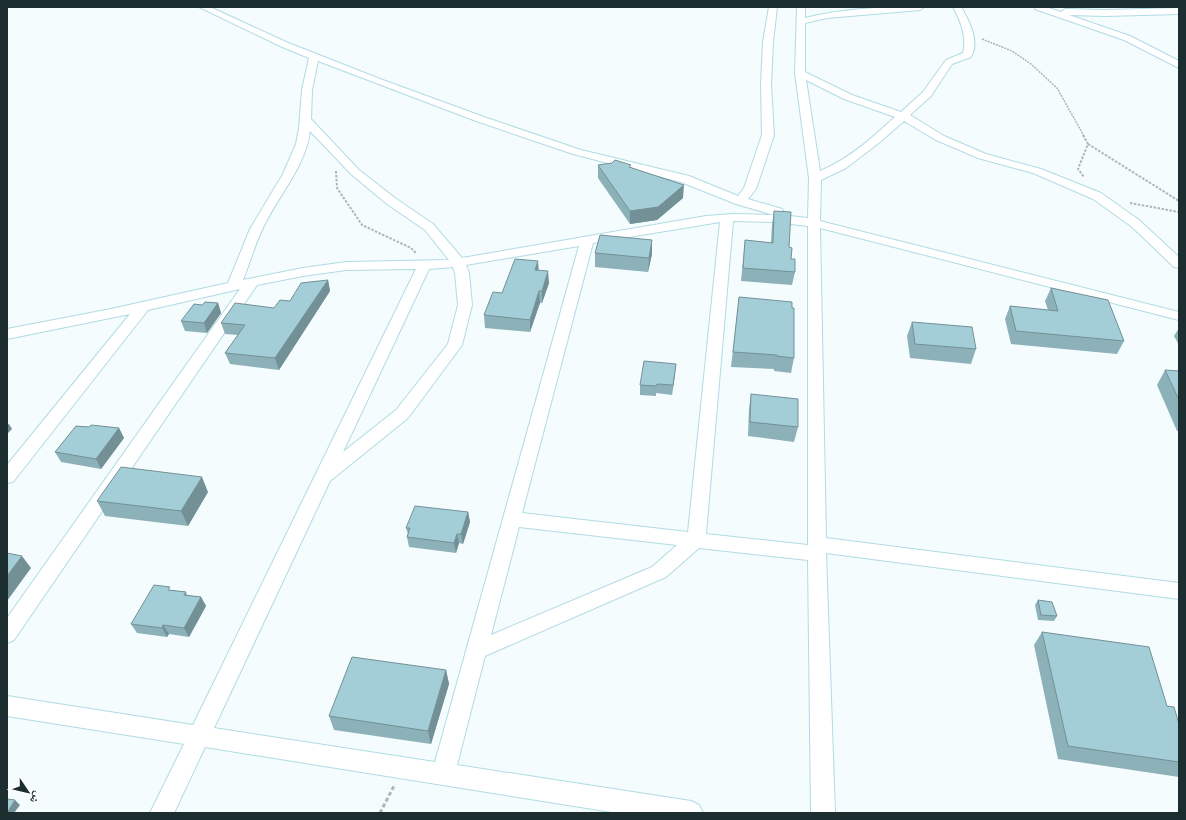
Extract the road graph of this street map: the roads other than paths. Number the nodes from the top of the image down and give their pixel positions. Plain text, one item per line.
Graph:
1 (203, 7) edge
2 (773, 7) edge
3 (801, 7) edge
4 (920, 7) edge
5 (957, 7) edge
6 (1038, 7) edge
7 (1047, 11) junction
8 (1179, 11) edge
9 (800, 22) junction
10 (314, 56) junction
11 (1179, 65) edge
12 (800, 73) junction
13 (903, 116) junction
14 (306, 120) junction
15 (815, 178) junction
16 (740, 200) junction
17 (727, 218) junction
18 (814, 223) junction
19 (587, 240) junction
20 (458, 262) junction
21 (1179, 264) edge
22 (427, 266) junction
23 (252, 282) junction
24 (234, 286) junction
25 (143, 307) junction
26 (1179, 316) edge
27 (7, 334) edge
28 (7, 477) edge
29 (322, 479) junction
30 (512, 519) junction
31 (696, 540) junction
32 (817, 549) junction
33 (1179, 591) edge
34 (7, 634) edge
35 (477, 650) junction
36 (7, 706) edge
37 (198, 736) junction
38 (444, 774) junction
39 (162, 813) edge
40 (691, 813) edge
41 (823, 813) edge

1 - 10 street
2 - 16 street
3 - 9 street
4 - 9 street
5 - 13 street
6 - 7 street
7 - 8 street
7 - 11 street
9 - 12 street
10 - 14 street
10 - 16 street
12 - 13 street
12 - 15 street
13 - 15 street
13 - 21 street
14 - 20 street
14 - 24 street
15 - 18 street
16 - 18 street
17 - 18 street
17 - 19 street
17 - 31 street
18 - 26 street
18 - 32 street
19 - 20 street
19 - 30 street
20 - 22 street
20 - 29 street
22 - 23 street
22 - 29 street
23 - 24 street
23 - 34 street
24 - 25 street
25 - 27 street
25 - 28 street
29 - 37 street
30 - 31 street
30 - 35 street
31 - 32 street
31 - 35 street
32 - 33 street
32 - 41 street
35 - 38 street
36 - 37 street
37 - 38 street
37 - 39 street
38 - 40 street

